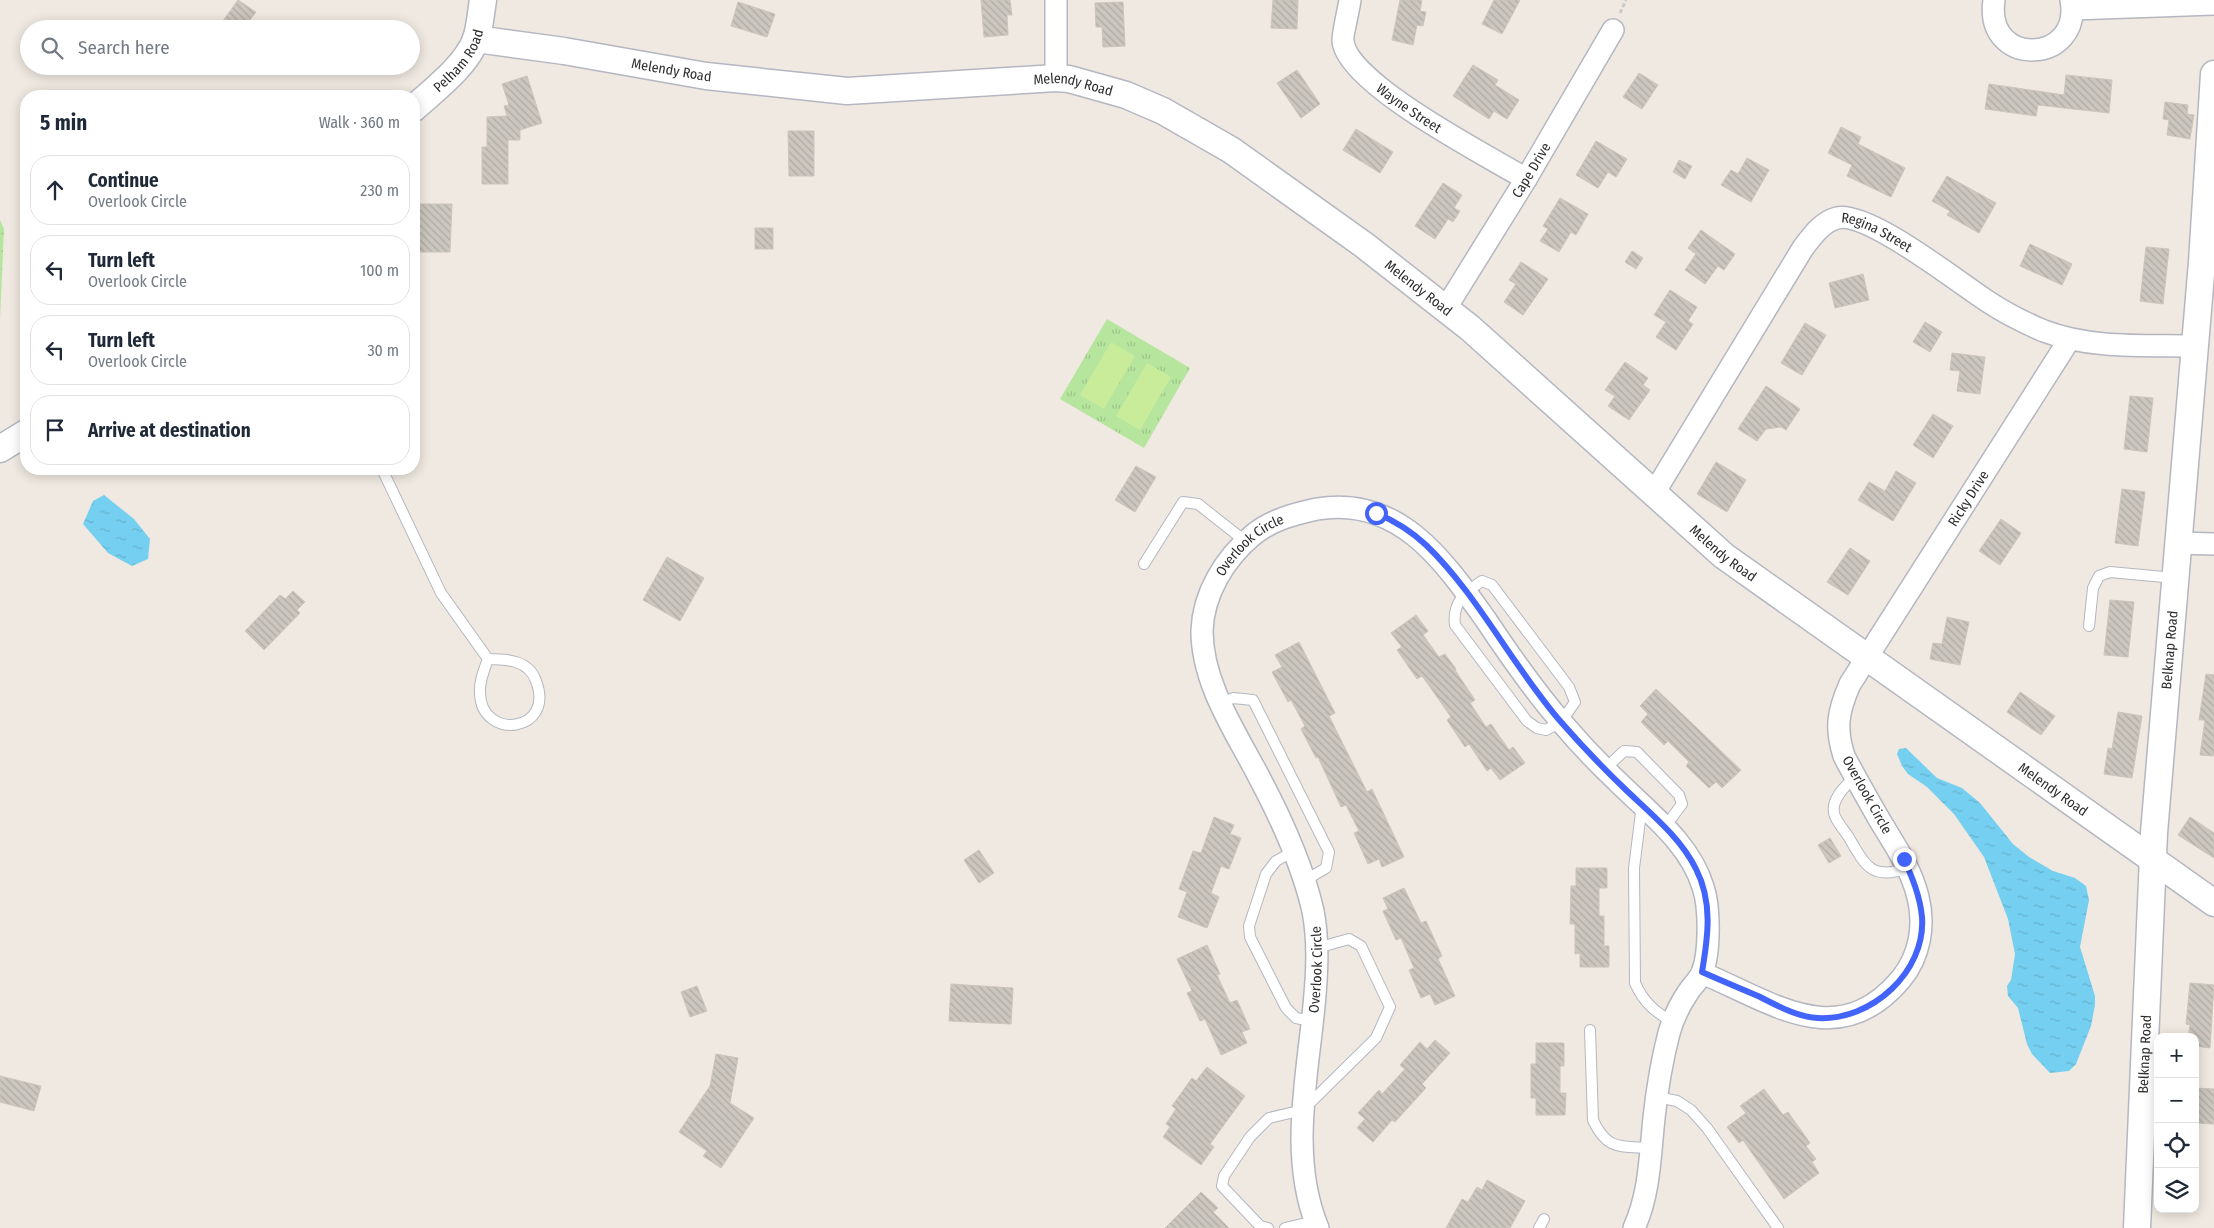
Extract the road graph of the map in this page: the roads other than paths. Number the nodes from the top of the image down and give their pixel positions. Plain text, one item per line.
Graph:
1 (483, 0) edge
2 (1056, 0) edge
3 (1350, 0) edge
4 (1994, 0) edge
5 (2214, 4) edge
6 (2072, 5) edge
7 (1613, 30) dead end
8 (476, 39) junction
9 (2214, 74) edge
10 (1056, 78) junction
11 (420, 103) edge
12 (1526, 179) junction
13 (2208, 263) edge
14 (1446, 308) junction
15 (2070, 340) junction
16 (2194, 346) junction
17 (20, 436) edge
18 (0, 449) edge
19 (385, 475) edge
20 (1654, 493) junction
21 (1245, 541) junction
22 (2178, 543) junction
23 (2214, 544) edge
24 (1144, 564) dead end
25 (2176, 578) junction
26 (1465, 592) junction
27 (2089, 626) dead end
28 (1868, 657) junction
29 (488, 660) junction
30 (1221, 703) junction
31 (1561, 722) junction
32 (1605, 769) junction
33 (1855, 777) junction
34 (1642, 805) junction
35 (1664, 828) junction
36 (1294, 851) junction
37 (2153, 860) junction
38 (1908, 868) junction
39 (1304, 881) junction
40 (2214, 903) edge
41 (1317, 948) junction
42 (1702, 972) junction
43 (1312, 1021) junction
44 (1673, 1022) junction
45 (1590, 1030) dead end
46 (1657, 1097) junction
47 (1303, 1110) junction
48 (1651, 1148) junction
49 (1316, 1224) edge
50 (1268, 1228) edge
51 (1285, 1228) edge
52 (1634, 1228) edge
53 (1778, 1228) edge
54 (2137, 1228) edge

1 - 8 street, Pelham Road
2 - 10 street
3 - 12 street, Wayne Street
4 - 6 street
5 - 6 street
7 - 12 street, Cape Drive
8 - 10 street, Melendy Road
8 - 11 street, Pelham Road
9 - 13 street, Belknap Road
10 - 14 street, Melendy Road
12 - 14 street, Cape Drive
13 - 16 street, Belknap Road
14 - 20 street, Melendy Road
15 - 16 street, Regina Street
15 - 20 street, Regina Street
15 - 28 street, Ricky Drive
16 - 22 street, Belknap Road
17 - 18 street
19 - 29 lane
20 - 28 street, Melendy Road
21 - 24 lane
21 - 26 street, Overlook Circle
21 - 30 street, Overlook Circle
22 - 23 street
22 - 25 street, Belknap Road
25 - 27 lane
25 - 37 street, Belknap Road
26 - 31 street, Overlook Circle
26 - 31 lane
28 - 33 street, Overlook Circle
28 - 37 street, Melendy Road
29 - 29 lane
30 - 36 street, Overlook Circle
30 - 39 lane
31 - 32 street, Overlook Circle
32 - 34 street, Overlook Circle
32 - 35 lane
33 - 38 street, Overlook Circle
33 - 38 lane
34 - 35 street, Overlook Circle
34 - 44 lane
35 - 42 street, Overlook Circle
36 - 39 street, Overlook Circle
36 - 43 lane
37 - 40 street, Melendy Road
37 - 54 street, Belknap Road
38 - 42 street, Overlook Circle
39 - 41 street, Overlook Circle
41 - 43 street, Overlook Circle
41 - 47 lane
42 - 44 street, Overlook Circle
43 - 47 street, Overlook Circle
44 - 46 street, Overlook Circle
45 - 48 lane
46 - 48 street, Overlook Circle
46 - 53 lane
47 - 49 street, Overlook Circle
47 - 50 lane
48 - 52 street, Overlook Circle
49 - 51 lane

